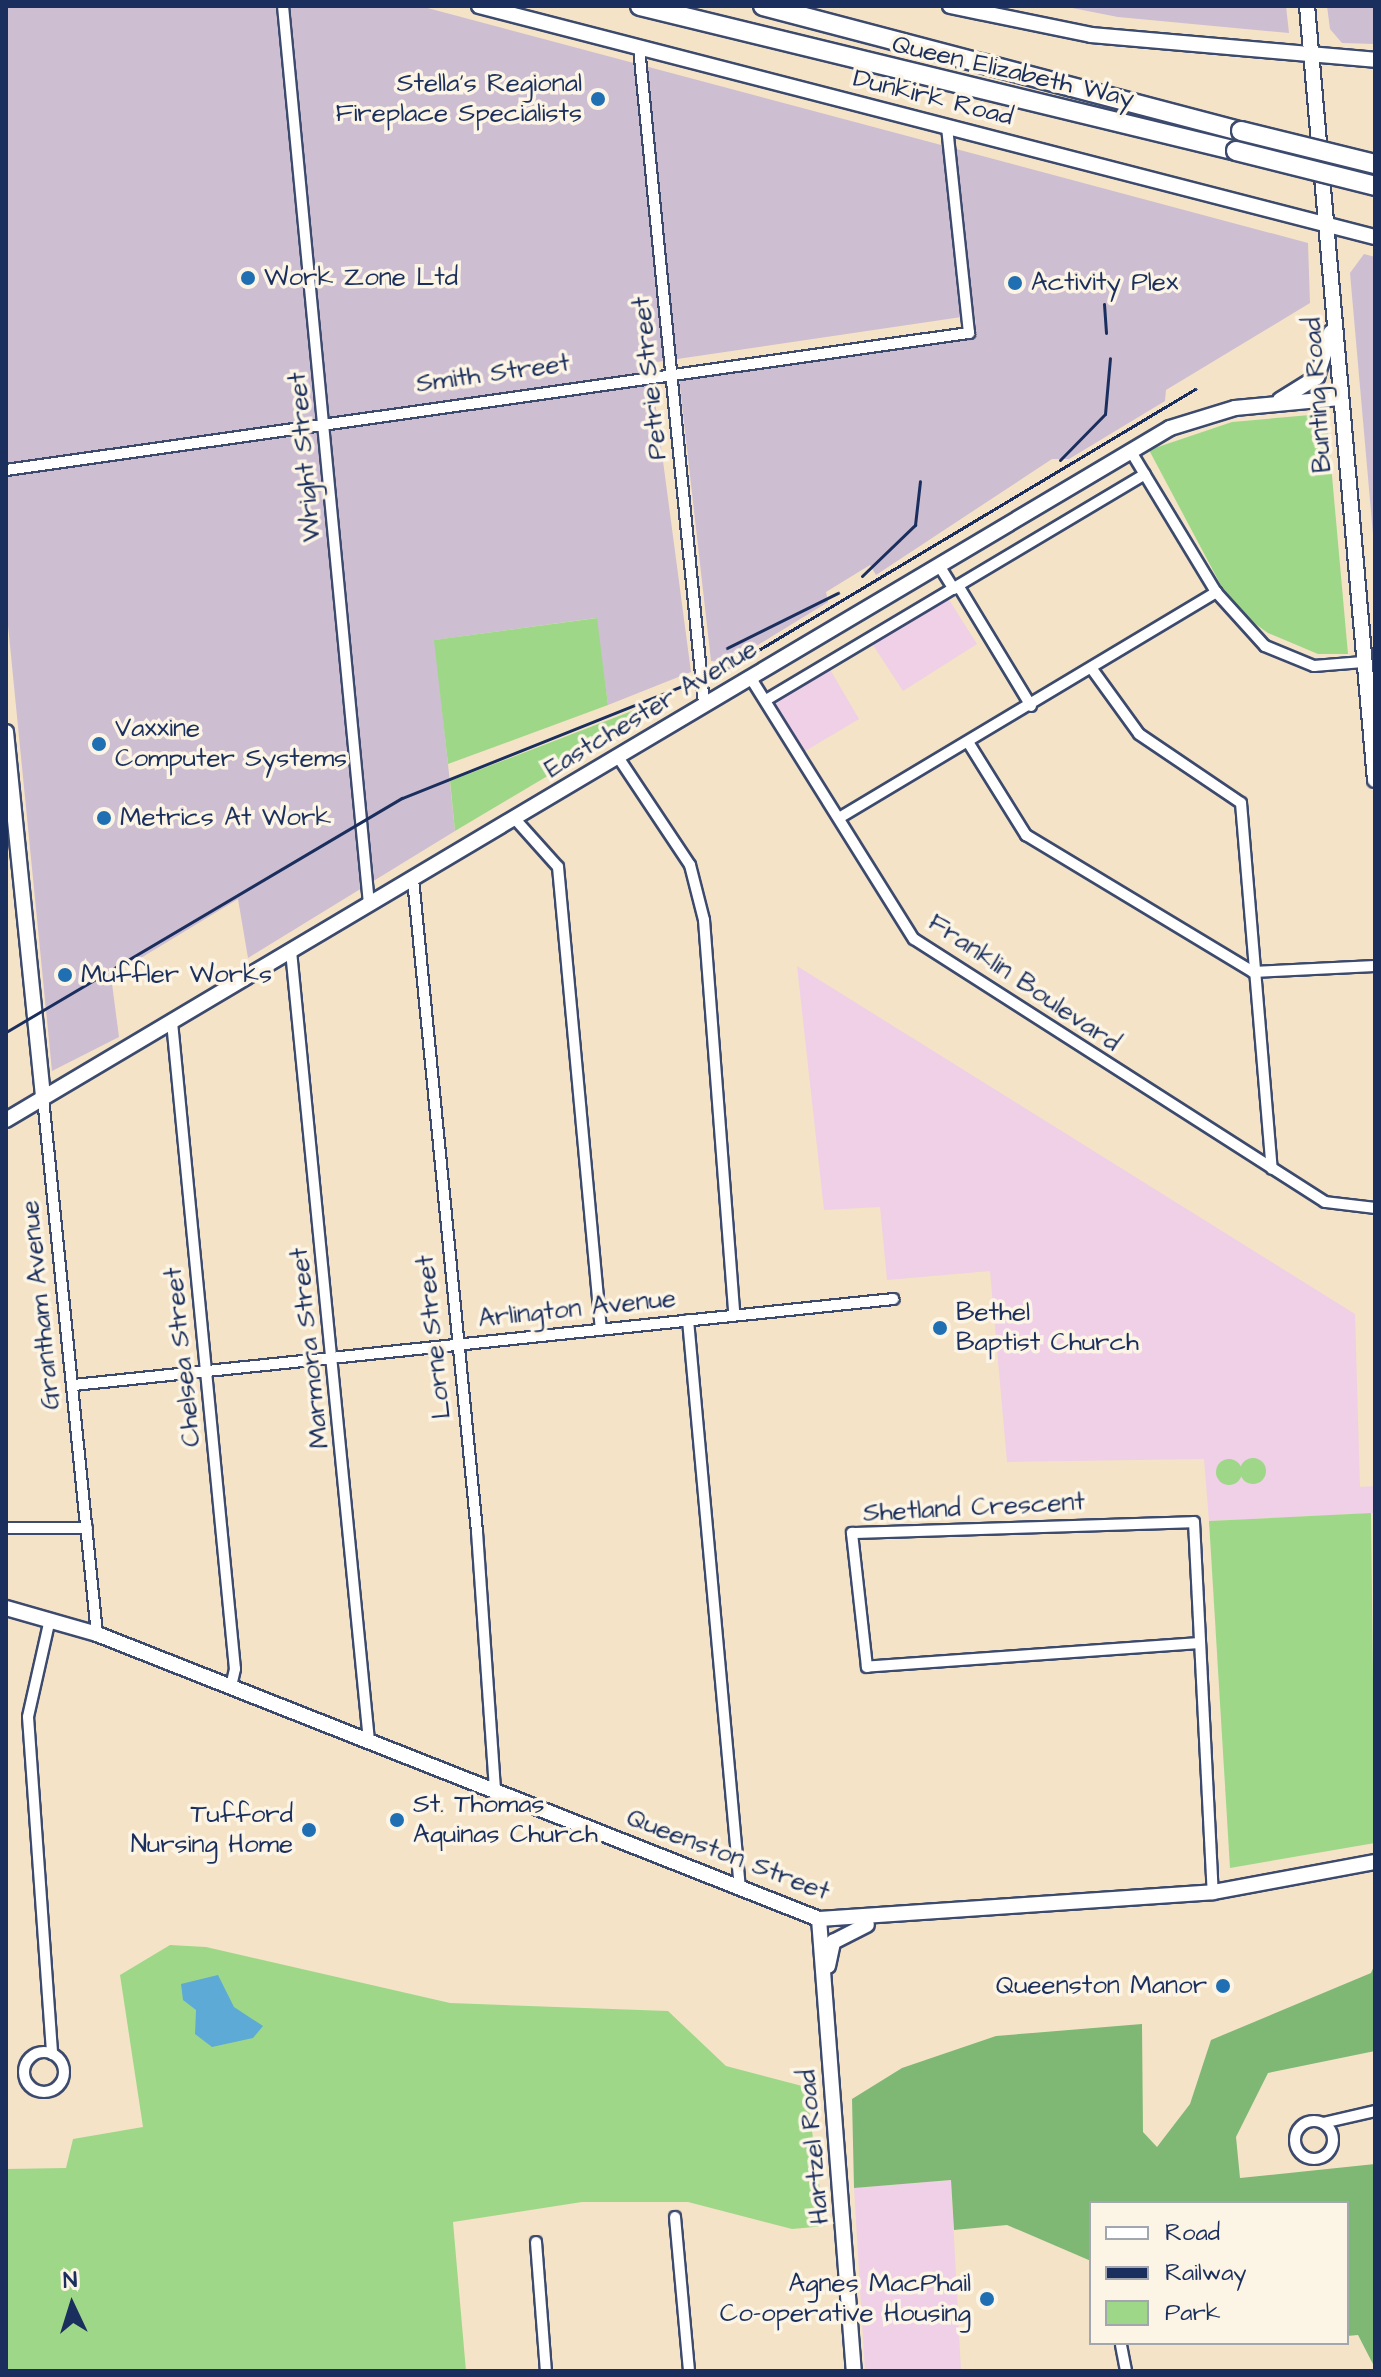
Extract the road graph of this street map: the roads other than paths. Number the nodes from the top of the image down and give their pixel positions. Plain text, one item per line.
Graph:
1 (283, 6) edge
2 (479, 6) edge
3 (640, 6) edge
4 (763, 6) edge
5 (803, 6) edge
6 (950, 6) edge
7 (1307, 6) edge
8 (888, 38) junction
9 (639, 48) junction
10 (1312, 53) junction
11 (1375, 60) edge
12 (947, 127) junction
13 (1375, 164) edge
14 (1375, 186) edge
15 (1330, 226) junction
16 (1375, 237) edge
17 (1335, 304) junction
18 (670, 370) junction
19 (1340, 398) junction
20 (1270, 404) junction
21 (324, 422) junction
22 (1130, 450) junction
23 (6, 470) edge
24 (1145, 474) junction
25 (940, 567) junction
26 (957, 588) junction
27 (1216, 592) junction
28 (1363, 662) junction
29 (1092, 669) junction
30 (750, 677) junction
31 (766, 700) junction
32 (704, 704) junction
33 (1031, 706) junction
34 (6, 732) edge
35 (968, 742) junction
36 (618, 757) junction
37 (1375, 780) edge
38 (839, 818) junction
39 (515, 819) junction
40 (413, 879) junction
41 (369, 904) junction
42 (291, 951) junction
43 (1375, 966) edge
44 (1253, 972) junction
45 (172, 1022) junction
46 (43, 1098) junction
47 (6, 1120) edge
48 (1272, 1169) junction
49 (1375, 1208) edge
50 (894, 1299) dead end
51 (734, 1313) junction
52 (688, 1320) junction
53 (601, 1328) junction
54 (456, 1343) junction
55 (333, 1359) junction
56 (207, 1372) junction
57 (74, 1385) junction
58 (6, 1528) edge
59 (87, 1528) junction
60 (6, 1608) edge
61 (50, 1619) junction
62 (97, 1634) junction
63 (1198, 1643) junction
64 (231, 1687) junction
65 (369, 1741) junction
66 (495, 1790) junction
67 (1375, 1862) edge
68 (740, 1889) junction
69 (1213, 1892) junction
70 (819, 1919) junction
71 (899, 1919) junction
72 (825, 1992) junction
73 (52, 2054) dead end
74 (1375, 2111) edge
75 (1323, 2123) dead end
76 (675, 2217) dead end
77 (536, 2242) dead end
78 (1121, 2345) dead end
79 (546, 2371) edge
80 (689, 2371) edge
81 (854, 2371) edge
82 (1126, 2371) edge

1 - 21 street, Wright Street
2 - 9 street, Dunkirk Road
3 - 14 highway, Queen Elizabeth Way, bridge
4 - 8 highway, Queen Elizabeth Way
5 - 8 highway
6 - 10 street
7 - 10 street, Bunting Road
8 - 13 highway, Queen Elizabeth Way, bridge
9 - 12 street, Dunkirk Road
9 - 18 street, Petrie Street
10 - 11 street
10 - 15 street, Bunting Road
12 - 15 street, Dunkirk Road
12 - 18 street, Smith Street
15 - 16 street, Dunkirk Road
15 - 17 street, Bunting Road
17 - 19 street, Bunting Road
17 - 20 street
18 - 21 street, Smith Street
18 - 32 street, Petrie Street
19 - 20 street, Eastchester Avenue
19 - 28 street, Bunting Road
20 - 22 street, Eastchester Avenue
21 - 23 street, Smith Street
21 - 41 street, Wright Street
22 - 24 street
22 - 25 street, Eastchester Avenue
24 - 26 street, Eastchester Avenue
24 - 27 street
25 - 26 street
25 - 30 street, Eastchester Avenue
26 - 31 street, Eastchester Avenue
26 - 33 street
27 - 28 street
27 - 29 street
28 - 37 street, Bunting Road
29 - 33 street
29 - 44 street
30 - 31 street, Franklin Boulevard
30 - 32 street, Eastchester Avenue
31 - 38 street, Franklin Boulevard
32 - 36 street, Eastchester Avenue
33 - 35 street
34 - 46 street, Grantham Avenue
35 - 38 street
35 - 44 street
36 - 39 street, Eastchester Avenue
36 - 51 street
38 - 48 street, Franklin Boulevard
39 - 40 street, Eastchester Avenue
39 - 53 street
40 - 41 street, Eastchester Avenue
40 - 54 street, Lorne Street
41 - 42 street, Eastchester Avenue
42 - 45 street, Eastchester Avenue
42 - 55 street, Marmora Street
43 - 44 street
44 - 48 street
45 - 46 street, Eastchester Avenue
45 - 56 street, Chelsea Street
46 - 47 street, Eastchester Avenue
46 - 57 street, Grantham Avenue
48 - 49 street, Franklin Boulevard
50 - 51 street, Arlington Avenue
51 - 52 street, Arlington Avenue
52 - 53 street, Arlington Avenue
52 - 68 street
53 - 54 street, Arlington Avenue
54 - 55 street, Arlington Avenue
54 - 66 street, Lorne Street
55 - 56 street, Arlington Avenue
55 - 65 street, Marmora Street
56 - 57 street, Arlington Avenue
56 - 64 street, Chelsea Street
57 - 59 street, Grantham Avenue
58 - 59 street
59 - 62 street, Grantham Avenue
60 - 61 street, Queenston Street
61 - 62 street, Queenston Street
61 - 73 street
62 - 64 street, Queenston Street
63 - 63 street, Shetland Crescent
63 - 69 street
64 - 65 street, Queenston Street
65 - 66 street, Queenston Street
66 - 68 street, Queenston Street
67 - 69 street, Queenston Street
68 - 70 street, Queenston Street
69 - 71 street, Queenston Street
70 - 71 street, Queenston Street
70 - 72 street, Hartzel Road
71 - 72 street
72 - 81 street, Hartzel Road
74 - 75 street
76 - 80 street
77 - 79 street
78 - 82 street

